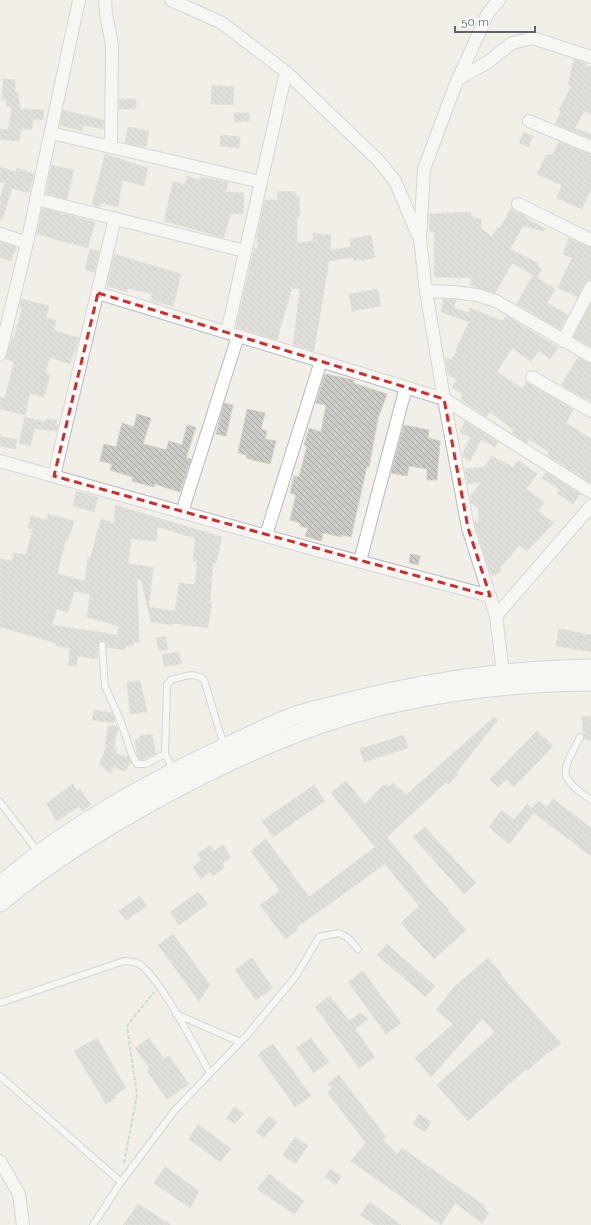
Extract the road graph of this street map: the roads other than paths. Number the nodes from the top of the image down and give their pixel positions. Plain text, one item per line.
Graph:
1 (79, 0) edge
2 (105, 0) edge
3 (172, 0) edge
4 (499, 0) edge
5 (591, 57) edge
6 (286, 72) junction
7 (460, 78) junction
8 (529, 121) dead end
9 (51, 133) junction
10 (111, 147) junction
11 (591, 147) edge
12 (261, 182) junction
13 (36, 199) junction
14 (518, 204) dead end
15 (116, 218) junction
16 (0, 234) edge
17 (420, 239) junction
18 (591, 240) edge
19 (27, 243) junction
20 (245, 251) junction
21 (426, 291) junction
22 (98, 293) junction
23 (590, 293) edge
24 (4, 318) edge
25 (232, 334) junction
26 (563, 340) junction
27 (0, 354) edge
28 (591, 356) edge
29 (321, 361) junction
30 (532, 377) dead end
31 (406, 387) junction
32 (444, 399) junction
33 (591, 411) edge
34 (0, 461) edge
35 (54, 476) junction
36 (591, 492) edge
37 (591, 506) edge
38 (182, 512) junction
39 (266, 535) junction
40 (360, 561) junction
41 (490, 596) junction
42 (496, 616) junction
43 (102, 646) dead end
44 (591, 668) edge
45 (503, 673) junction
46 (591, 682) edge
47 (580, 737) dead end
48 (224, 748) junction
49 (165, 754) junction
50 (174, 770) junction
51 (591, 800) edge
52 (0, 802) edge
53 (40, 854) junction
54 (0, 885) edge
55 (0, 903) edge
56 (358, 948) dead end
57 (0, 1003) edge
58 (176, 1014) junction
59 (240, 1042) junction
60 (210, 1073) junction
61 (0, 1076) edge
62 (0, 1161) edge
63 (120, 1182) junction
64 (23, 1225) edge
65 (93, 1225) edge

1 - 9 street
2 - 10 street
3 - 6 street
4 - 7 street
5 - 7 street
6 - 12 street
6 - 17 street
7 - 17 street
8 - 11 street
9 - 10 street
9 - 13 street
10 - 12 street
12 - 20 street
13 - 15 street
13 - 19 street
14 - 18 street
15 - 20 street
15 - 22 street
16 - 19 street
17 - 21 street
19 - 24 street
20 - 25 street
21 - 26 street
21 - 32 street
22 - 25 street
22 - 35 street
23 - 26 street
24 - 27 street
25 - 29 street
25 - 38 street
26 - 28 street
29 - 31 street
29 - 39 street
30 - 33 street
31 - 32 street
31 - 40 street
32 - 36 street
32 - 41 street
34 - 35 street
35 - 38 street
37 - 42 street
38 - 39 street
39 - 40 street
40 - 41 street
41 - 42 street
42 - 45 street
43 - 49 lane
44 - 45 street
45 - 48 street
46 - 55 street
47 - 51 lane
48 - 49 lane
48 - 50 street
49 - 50 lane
50 - 53 street
52 - 53 lane
53 - 54 street
56 - 59 lane
57 - 58 lane
58 - 59 lane
58 - 60 lane
59 - 60 lane
60 - 63 lane
61 - 63 lane
62 - 64 street
63 - 65 lane

